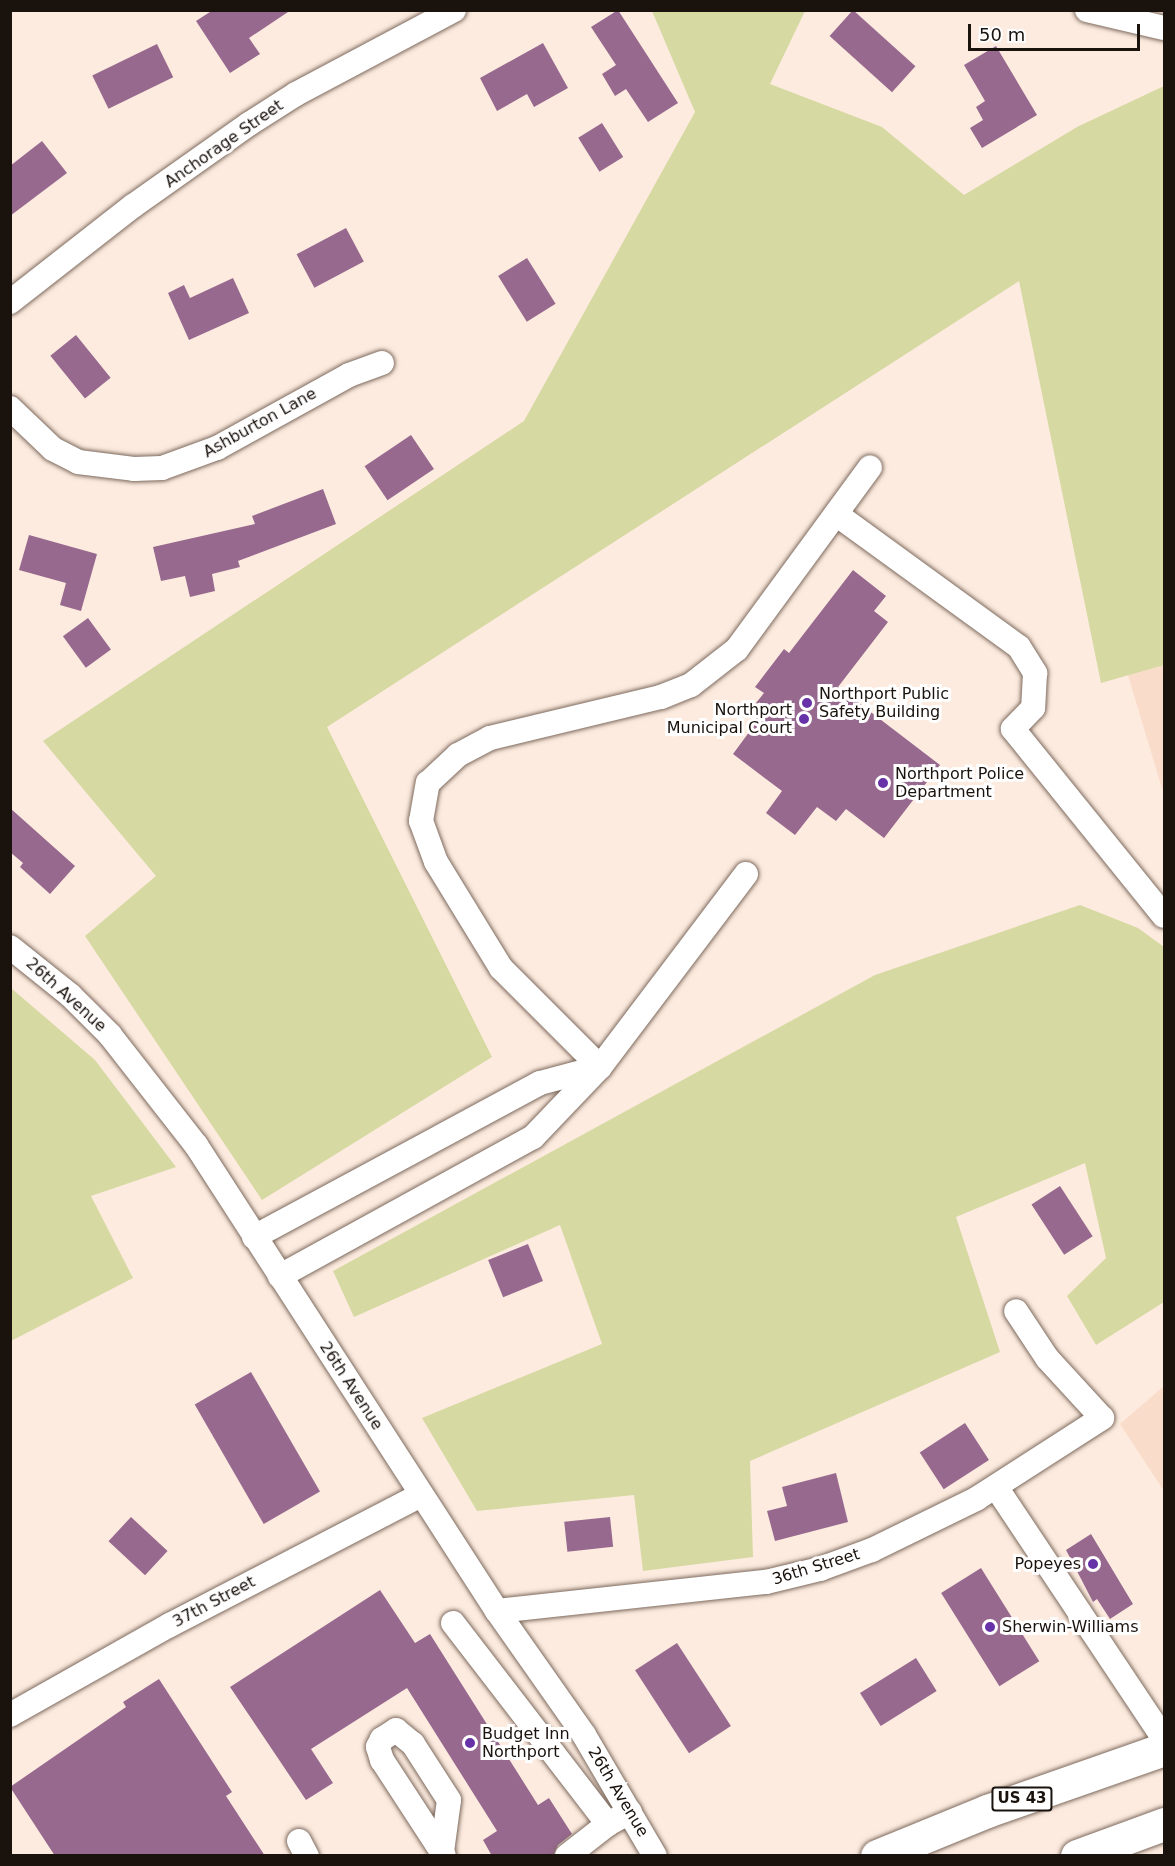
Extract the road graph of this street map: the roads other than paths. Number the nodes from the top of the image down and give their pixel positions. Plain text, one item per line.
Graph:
1 (454, 10) edge
2 (1087, 10) edge
3 (1164, 28) edge
4 (10, 302) edge
5 (382, 363) dead end
6 (10, 408) edge
7 (870, 466) dead end
8 (836, 514) junction
9 (746, 874) dead end
10 (1164, 916) edge
11 (10, 946) edge
12 (600, 1067) junction
13 (254, 1237) junction
14 (280, 1276) junction
15 (1016, 1311) dead end
16 (996, 1487) junction
17 (421, 1495) junction
18 (497, 1611) junction
19 (453, 1623) dead end
20 (10, 1715) edge
21 (1164, 1739) edge
22 (1164, 1749) edge
23 (630, 1812) junction
24 (608, 1824) junction
25 (1164, 1824) edge
26 (567, 1856) edge
27 (656, 1856) edge
28 (877, 1856) edge
29 (1077, 1856) edge

1 - 4 street, Anchorage Street
2 - 3 street
5 - 6 street, Ashburton Lane
7 - 8 street
8 - 10 street
8 - 12 street
9 - 12 street
11 - 13 street, 26th Avenue
12 - 13 street
12 - 14 street
13 - 14 street, 26th Avenue
14 - 17 street, 26th Avenue
15 - 16 street, 36th Street
16 - 18 street, 36th Street
16 - 21 street
17 - 18 street, 26th Avenue
17 - 20 street, 37th Street
18 - 23 street, 26th Avenue
19 - 24 street
22 - 28 highway, US 43
23 - 24 street
23 - 27 street, 26th Avenue
24 - 26 street
25 - 29 highway

